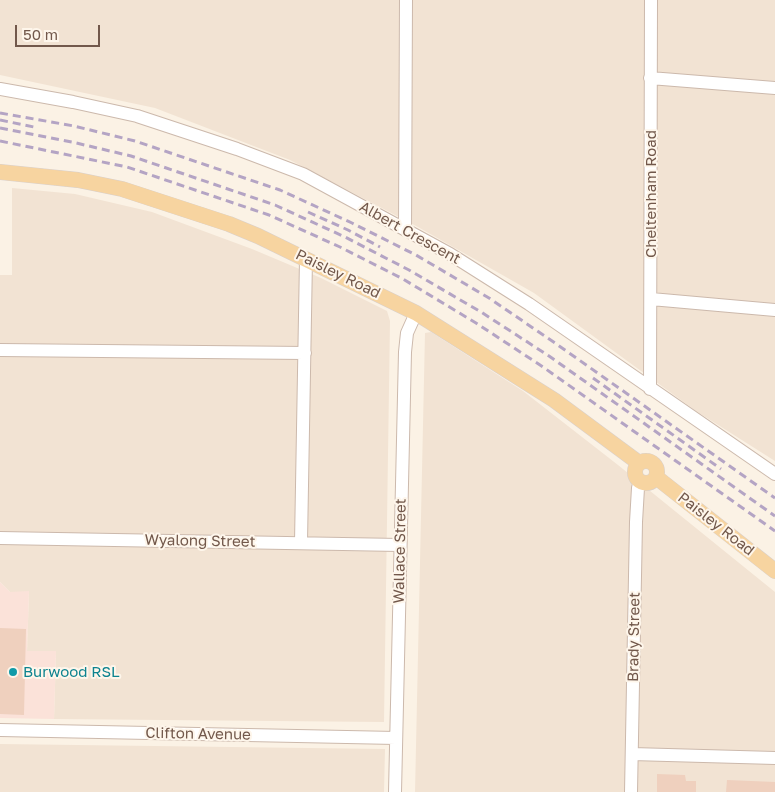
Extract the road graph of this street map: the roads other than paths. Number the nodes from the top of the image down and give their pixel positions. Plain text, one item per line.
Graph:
1 (406, 0) edge
2 (651, 0) edge
3 (650, 78) junction
4 (775, 88) edge
5 (0, 89) edge
6 (0, 172) edge
7 (405, 229) junction
8 (306, 259) junction
9 (651, 299) junction
10 (775, 310) edge
11 (416, 313) junction
12 (0, 350) edge
13 (305, 353) junction
14 (650, 388) junction
15 (639, 463) junction
16 (775, 474) edge
17 (656, 477) junction
18 (640, 482) junction
19 (0, 538) edge
20 (301, 542) junction
21 (400, 545) junction
22 (775, 571) edge
23 (0, 730) edge
24 (396, 738) junction
25 (632, 754) junction
26 (775, 758) edge
27 (395, 792) edge
28 (631, 792) edge

1 - 7 street
2 - 3 street, Cheltenham Road
3 - 4 street
3 - 9 street, Cheltenham Road
5 - 7 street, Albert Crescent
6 - 8 main road, Paisley Road
7 - 14 street, Albert Crescent
8 - 11 main road, Paisley Road
8 - 13 street
9 - 10 street
9 - 14 street, Cheltenham Road
11 - 15 main road, Paisley Road
11 - 21 street, Wallace Street
12 - 13 street
13 - 20 street
14 - 16 street, Albert Crescent
15 - 17 main road
15 - 18 main road
17 - 18 main road
17 - 22 main road, Paisley Road
18 - 25 street, Brady Street
19 - 20 street, Wyalong Street
20 - 21 street, Wyalong Street
21 - 24 street, Wallace Street
23 - 24 street, Clifton Avenue
24 - 27 street, Wallace Street
25 - 26 street
25 - 28 street, Brady Street

